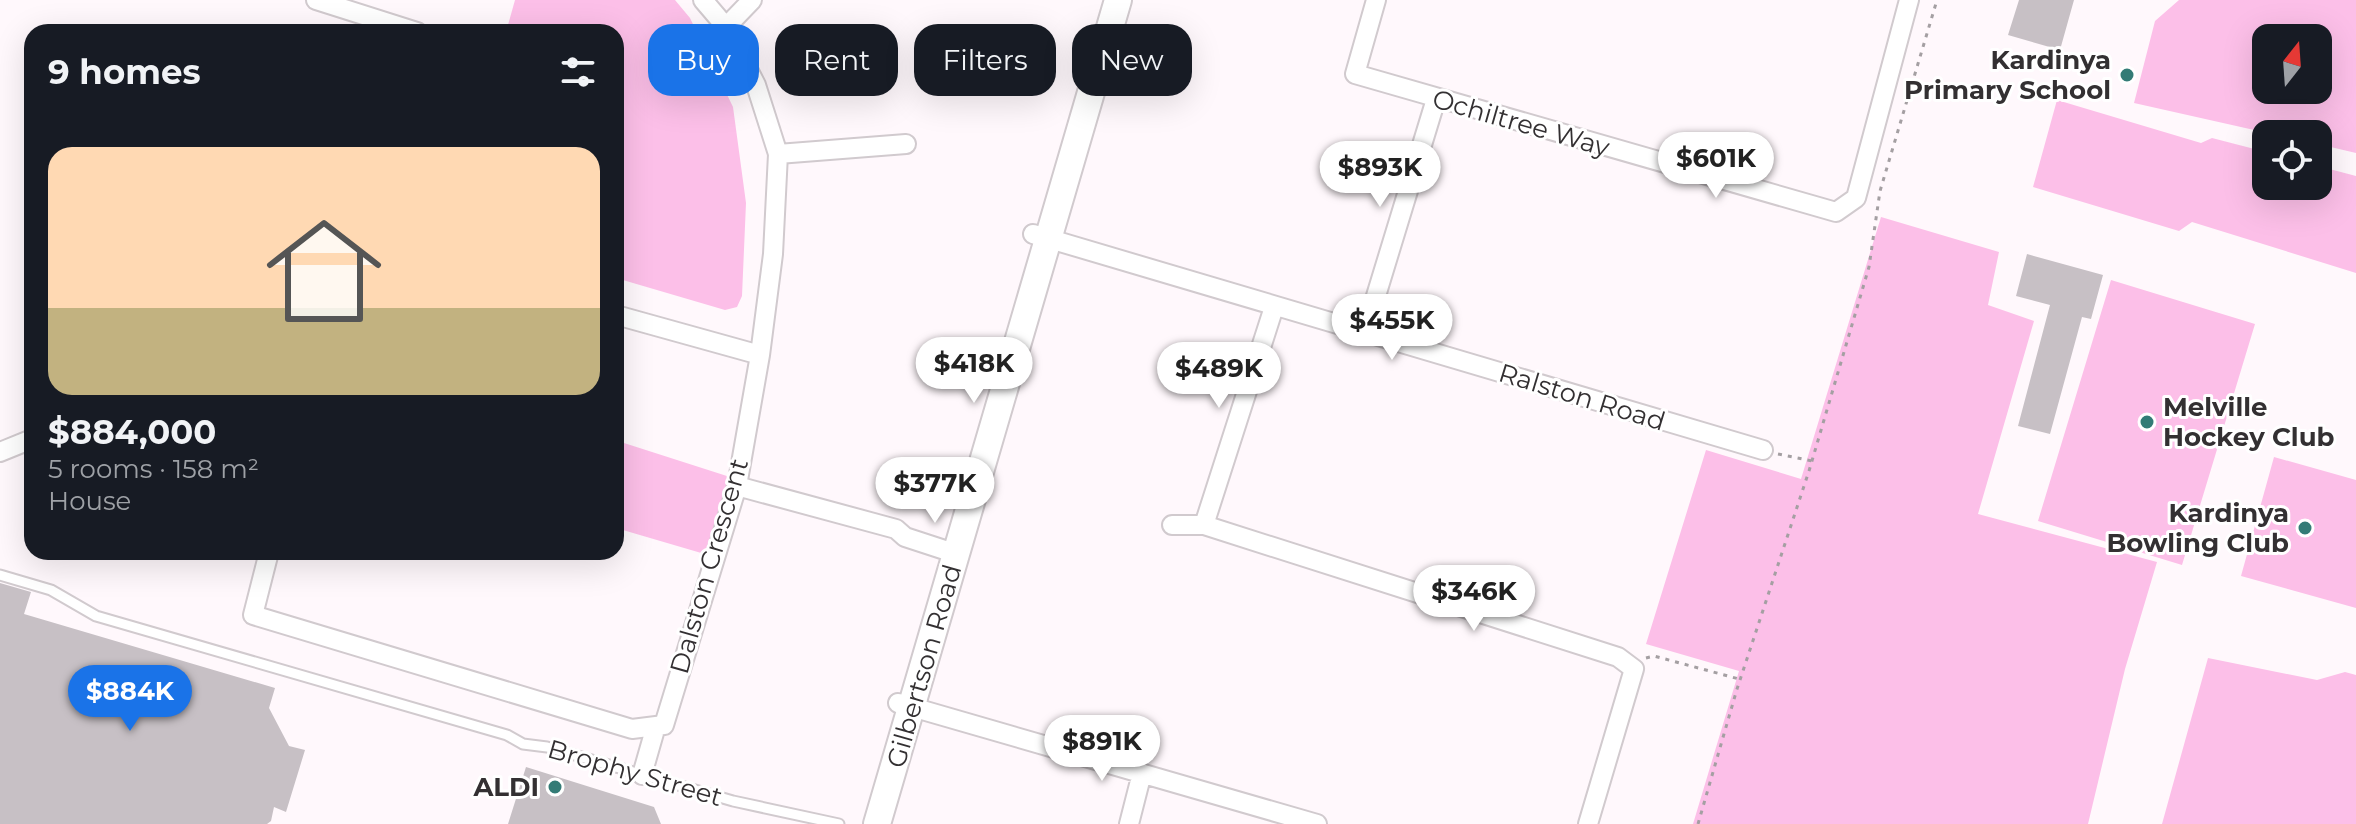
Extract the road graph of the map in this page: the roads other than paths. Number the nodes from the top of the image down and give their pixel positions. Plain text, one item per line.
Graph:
1 (316, 0) edge
2 (703, 0) edge
3 (752, 0) edge
4 (1102, 0) edge
5 (1118, 0) edge
6 (1376, 0) edge
7 (1909, 0) edge
8 (386, 24) edge
9 (723, 24) edge
10 (729, 24) edge
11 (759, 94) edge
12 (1436, 99) junction
13 (906, 144) dead end
14 (778, 154) junction
15 (1040, 236) junction
16 (1274, 307) junction
17 (624, 317) edge
18 (1365, 332) junction
19 (760, 355) junction
20 (24, 442) edge
21 (1763, 450) road end
22 (0, 452) edge
23 (737, 486) junction
24 (1172, 525) dead end
25 (1204, 525) junction
26 (952, 546) junction
27 (267, 560) edge
28 (0, 575) edge
29 (905, 705) junction
30 (656, 726) junction
31 (1142, 773) junction
32 (642, 775) junction
33 (839, 824) edge
34 (863, 824) edge
35 (877, 824) edge
36 (1129, 824) edge
37 (1317, 824) edge
38 (1588, 824) edge

1 - 8 street
2 - 9 street, Dalston Crescent
3 - 10 street
4 - 15 street, Gilbertson Road
5 - 15 street, Gilbertson Road
6 - 12 street, Ochiltree Way
7 - 12 street, Ochiltree Way
11 - 14 street, Dalston Crescent
12 - 18 street
13 - 14 street
14 - 19 street, Dalston Crescent
15 - 16 street, Ralston Road
15 - 26 street, Gilbertson Road
16 - 18 street, Ralston Road
16 - 25 street
17 - 19 street
18 - 21 street, Ralston Road
19 - 23 street, Dalston Crescent
20 - 22 street
23 - 26 street
23 - 30 street, Dalston Crescent
24 - 25 street
25 - 38 street
26 - 29 street, Gilbertson Road
27 - 30 street
28 - 32 lane, Brophy Street
29 - 31 street
29 - 34 street, Gilbertson Road
29 - 35 street, Gilbertson Road
30 - 32 street
31 - 36 street
31 - 37 street
32 - 33 lane, Brophy Street

